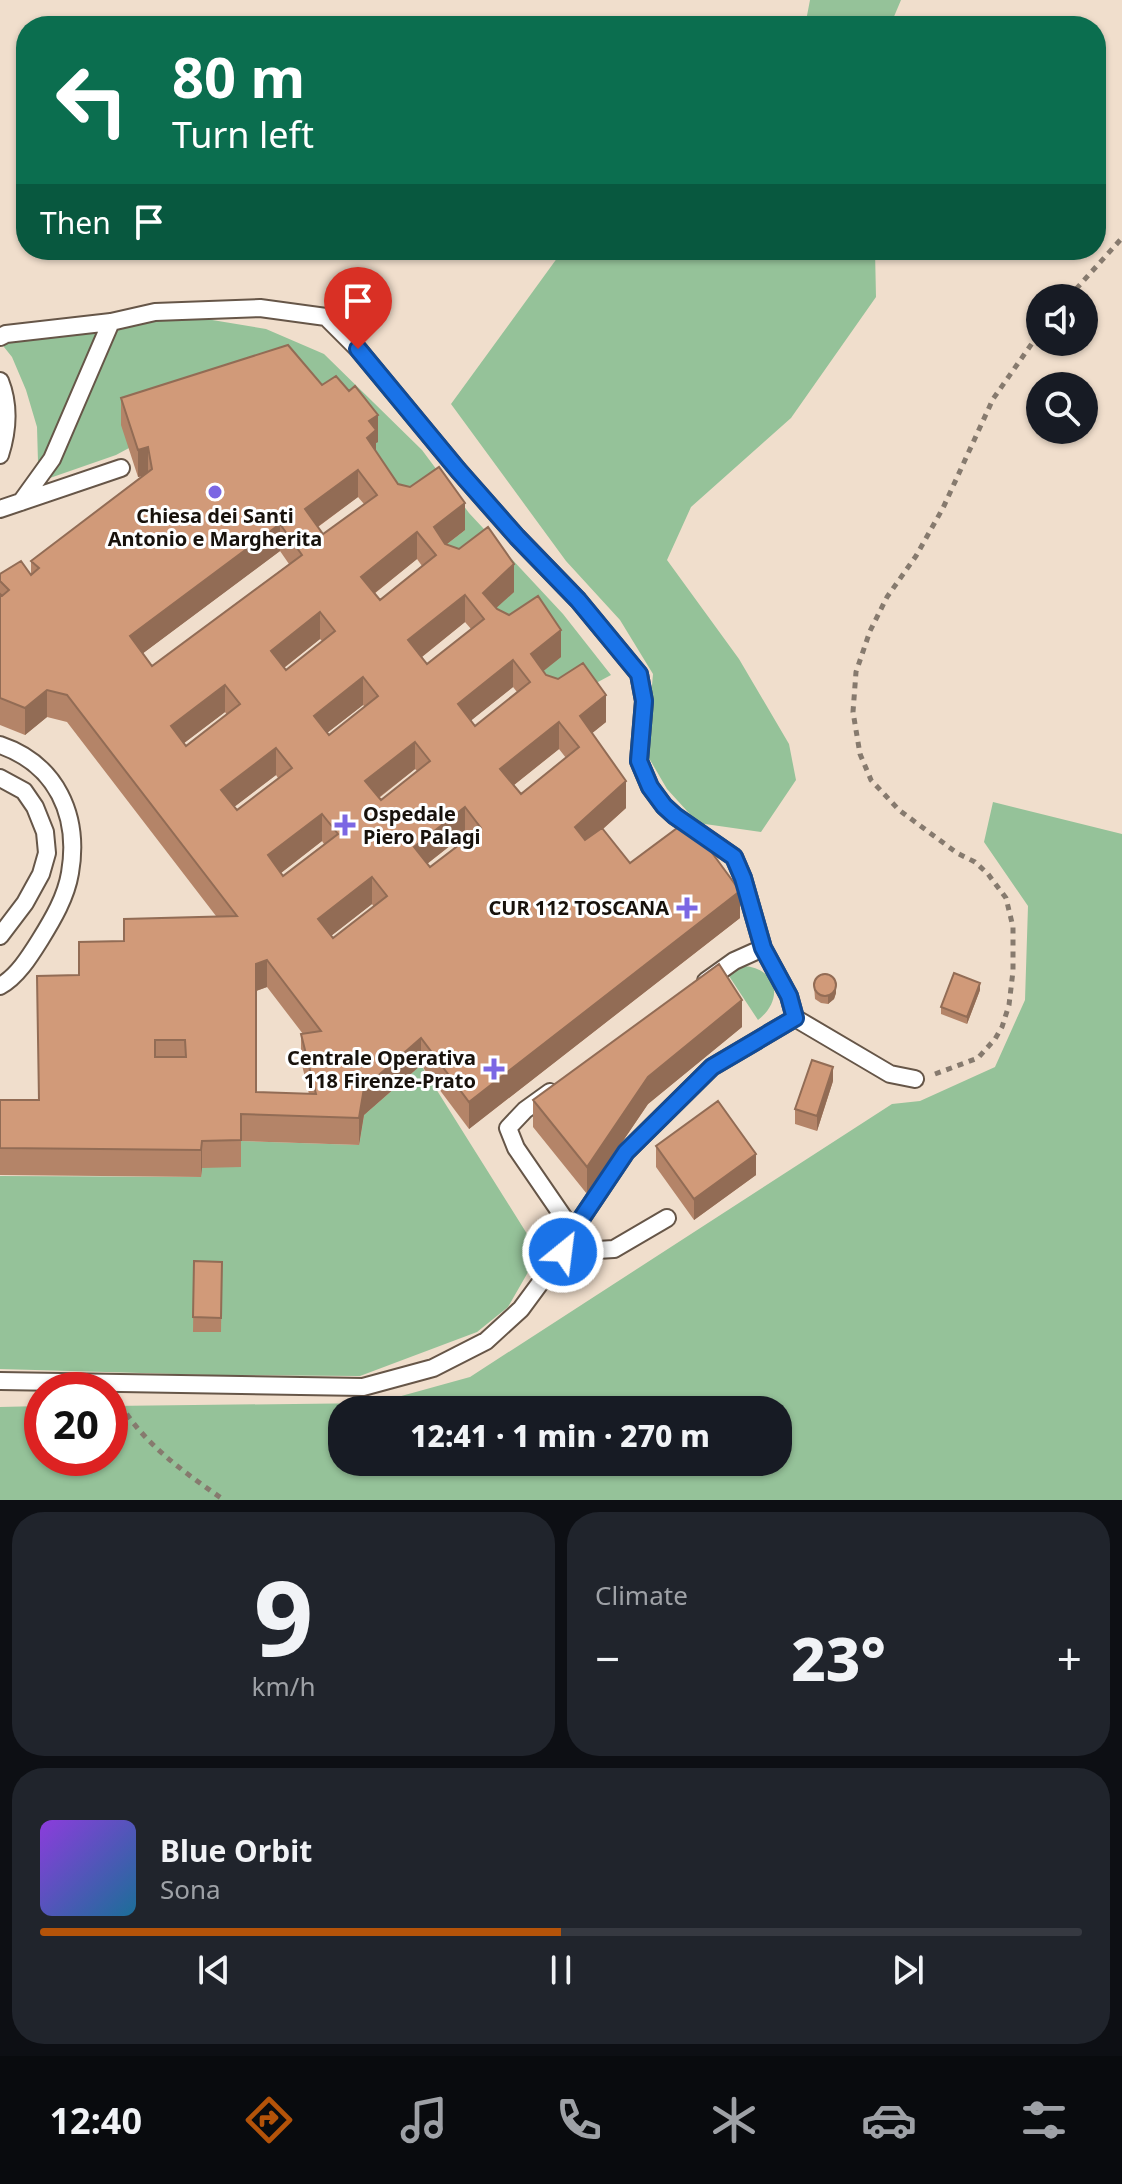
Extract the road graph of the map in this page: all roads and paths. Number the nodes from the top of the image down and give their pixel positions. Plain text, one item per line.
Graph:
1 (1122, 238) edge
2 (1106, 256) edge
3 (1102, 260) edge
4 (1081, 284) edge
5 (111, 322) junction
6 (0, 337) edge
7 (1026, 352) edge
8 (0, 381) edge
9 (3, 403) edge
10 (0, 454) edge
11 (121, 468) dead end
12 (21, 502) junction
13 (0, 509) edge
14 (0, 745) edge
15 (0, 778) edge
16 (0, 936) edge
17 (763, 948) junction
18 (0, 986) edge
19 (697, 988) edge
20 (795, 1018) junction
21 (915, 1079) joint
22 (562, 1084) edge
23 (667, 1218) dead end
24 (573, 1231) junction
25 (563, 1252) junction
26 (0, 1381) edge
27 (24, 1381) edge
28 (128, 1383) edge
29 (128, 1417) edge
30 (224, 1500) edge

1 - 2 path
3 - 4 path
5 - 6 lane
5 - 12 lane
5 - 17 lane
7 - 21 path
8 - 9 lane
9 - 10 lane
11 - 12 lane
12 - 13 lane
14 - 18 lane
15 - 16 lane
17 - 19 lane
17 - 20 lane
20 - 21 lane
20 - 24 lane
22 - 24 lane
23 - 25 lane
24 - 25 lane
25 - 28 lane
26 - 27 lane
29 - 30 path

